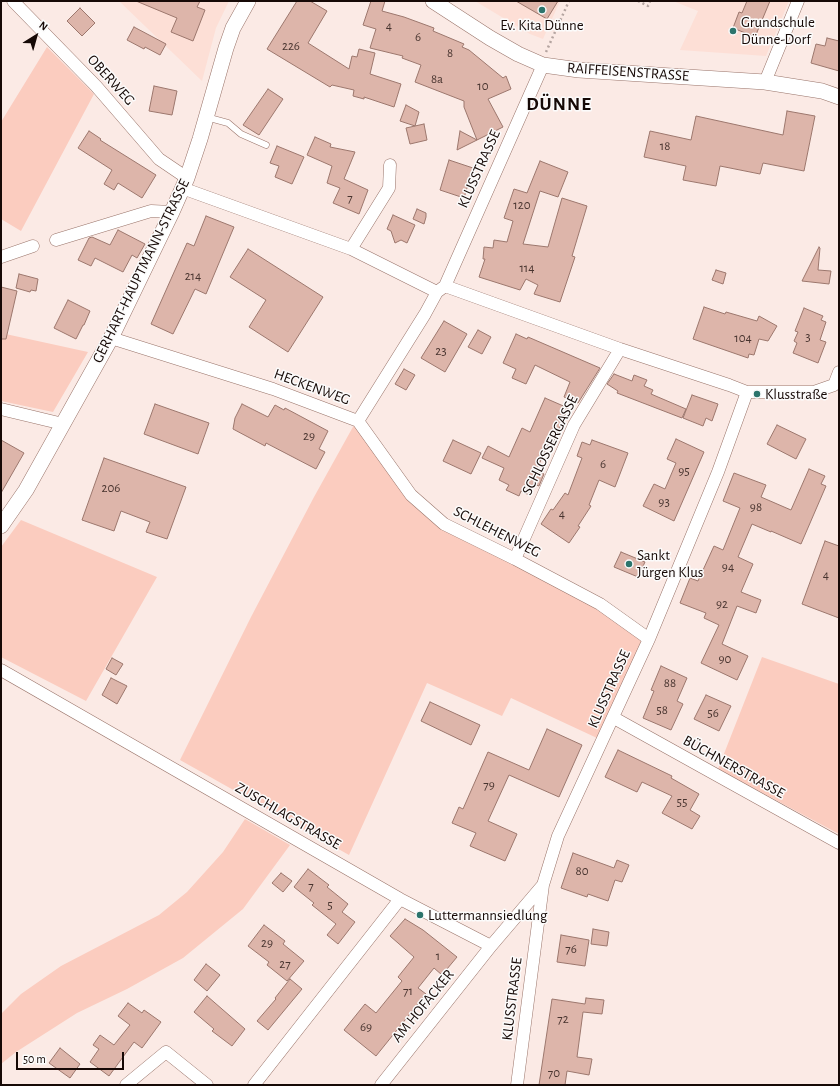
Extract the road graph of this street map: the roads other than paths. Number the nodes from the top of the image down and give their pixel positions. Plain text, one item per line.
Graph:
1 (13, 1) edge
2 (248, 1) edge
3 (433, 1) edge
4 (798, 1) edge
5 (543, 64) junction
6 (765, 82) junction
7 (839, 97) edge
8 (206, 117) junction
9 (266, 146) dead end
10 (390, 165) dead end
11 (185, 183) junction
12 (172, 212) junction
13 (56, 240) dead end
14 (33, 246) dead end
15 (351, 250) junction
16 (1, 257) edge
17 (440, 289) junction
18 (111, 338) junction
19 (620, 349) junction
20 (839, 372) edge
21 (747, 392) junction
22 (1, 409) edge
23 (358, 420) junction
24 (63, 424) junction
25 (1, 526) edge
26 (515, 559) junction
27 (649, 639) junction
28 (1, 670) edge
29 (614, 718) junction
30 (839, 844) edge
31 (543, 885) junction
32 (400, 899) junction
33 (491, 946) junction
34 (126, 1085) edge
35 (207, 1085) edge
36 (254, 1085) edge
37 (380, 1085) edge
38 (517, 1085) edge

1 - 11 street, OBERWEG
2 - 8 street, GERHART-HAUPTMANN-STRASSE
3 - 5 street, RAIFFEISENSTRASSE
4 - 6 street
5 - 6 street, RAIFFEISENSTRASSE
5 - 17 street, KLUSSTRASSE
6 - 7 street, RAIFFEISENSTRASSE
8 - 9 lane
8 - 11 street, GERHART-HAUPTMANN-STRASSE
10 - 15 street
11 - 12 street, GERHART-HAUPTMANN-STRASSE
11 - 15 street
12 - 13 street
12 - 18 street, GERHART-HAUPTMANN-STRASSE
14 - 16 street
15 - 17 street
17 - 19 street
17 - 23 street, HECKENWEG
18 - 23 street, HECKENWEG
18 - 24 street, GERHART-HAUPTMANN-STRASSE
19 - 21 street
19 - 26 street, SCHLOSSERGASSE
20 - 21 street
21 - 27 street, KLUSSTRASSE
22 - 24 street
23 - 26 street, SCHLEHENWEG
24 - 25 street, GERHART-HAUPTMANN-STRASSE
26 - 27 street, SCHLEHENWEG
27 - 29 street, KLUSSTRASSE
28 - 32 street, ZUSCHLAGSTRASSE
29 - 30 street, BÜCHNERSTRASSE
29 - 31 street, KLUSSTRASSE
31 - 33 street
31 - 38 street, KLUSSTRASSE
32 - 33 street, ZUSCHLAGSTRASSE
32 - 36 street
33 - 37 street, AM HOFACKER
34 - 35 street

